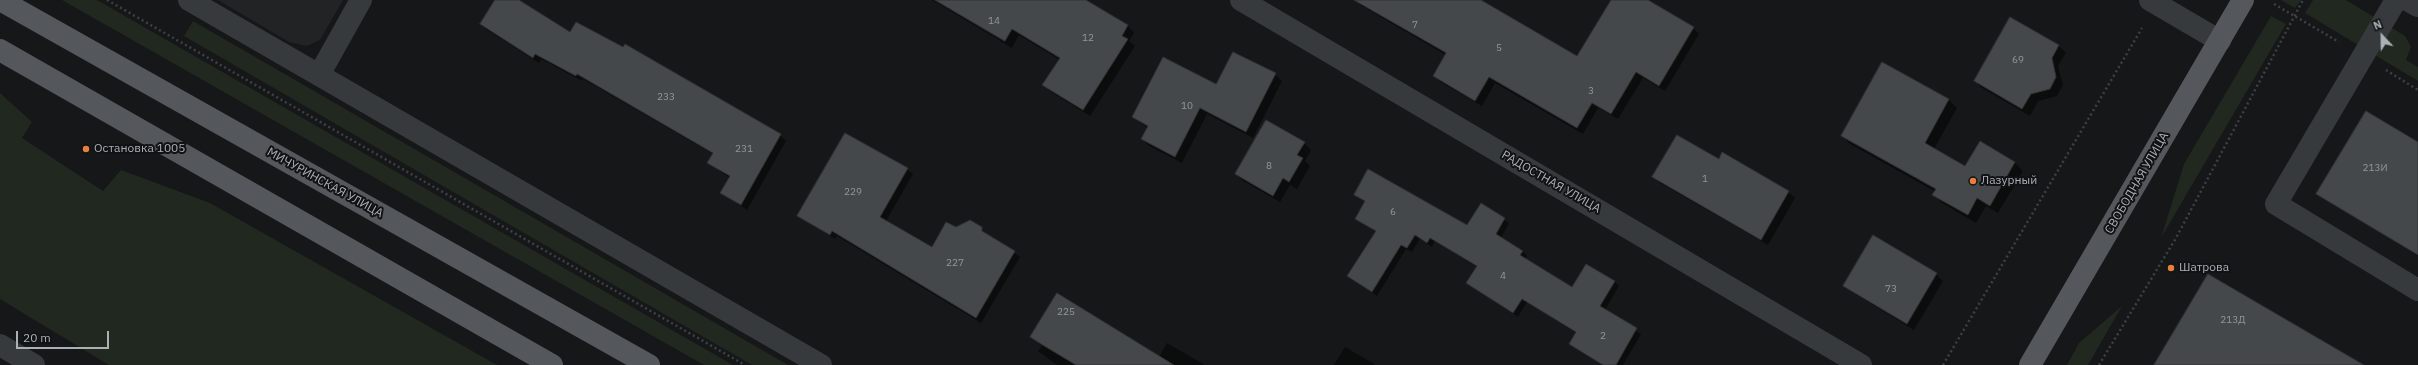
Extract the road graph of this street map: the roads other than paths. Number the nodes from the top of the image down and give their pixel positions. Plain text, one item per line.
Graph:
1 (0, 0) edge
2 (189, 0) edge
3 (362, 0) edge
4 (1241, 0) edge
5 (2150, 0) edge
6 (2243, 0) edge
7 (2396, 0) edge
8 (2407, 0) edge
9 (2418, 6) edge
10 (2220, 41) junction
11 (0, 50) edge
12 (319, 75) junction
13 (2418, 290) edge
14 (0, 345) edge
15 (34, 365) edge
16 (552, 365) edge
17 (649, 365) edge
18 (821, 365) edge
19 (1862, 365) edge
20 (2030, 365) edge

1 - 17 main road, МИЧУРИНСКАЯ УЛИЦА
2 - 12 street
3 - 12 street
4 - 19 street, РАДОСТНАЯ УЛИЦА
5 - 10 street
6 - 10 main road, СВОБОДНАЯ УЛИЦА
7 - 13 street
8 - 9 street
10 - 20 main road, СВОБОДНАЯ УЛИЦА
11 - 16 main road
12 - 18 street
14 - 15 street

